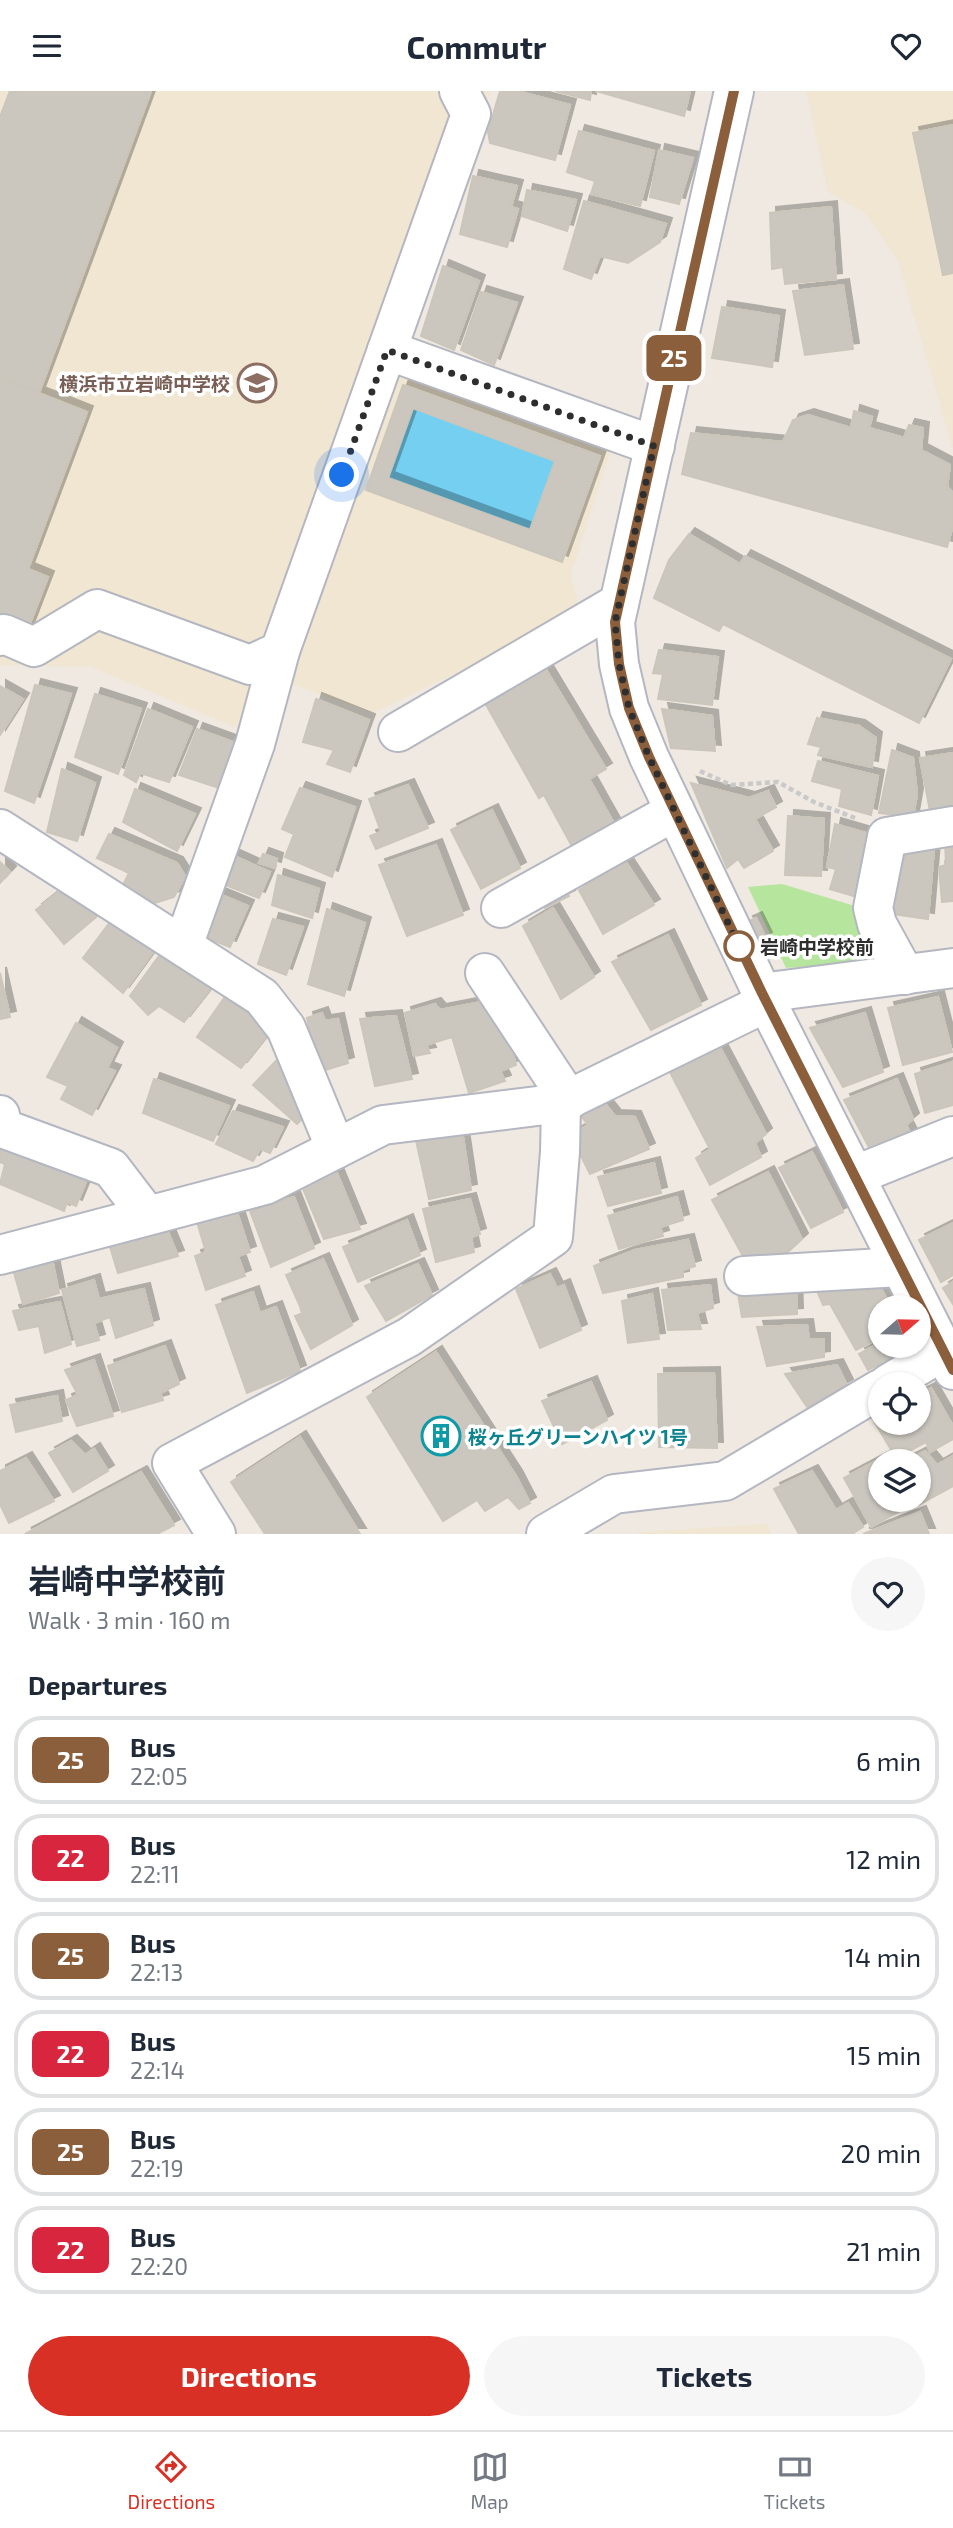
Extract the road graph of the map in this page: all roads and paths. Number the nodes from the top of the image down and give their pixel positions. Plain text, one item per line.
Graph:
1 (458, 91) edge
2 (734, 91) edge
3 (387, 350) junction
4 (654, 446) junction
5 (619, 604) junction
6 (0, 636) edge
7 (280, 651) junction
8 (398, 732) dead end
9 (649, 757) junction
10 (675, 811) junction
11 (953, 826) edge
12 (0, 829) edge
13 (887, 837) junction
14 (501, 908) dead end
15 (183, 946) junction
16 (953, 968) edge
17 (485, 973) dead end
18 (905, 975) junction
19 (764, 998) junction
20 (565, 1101) junction
21 (0, 1115) edge
22 (953, 1136) edge
23 (336, 1149) junction
24 (856, 1175) junction
25 (147, 1215) junction
26 (0, 1255) edge
27 (900, 1267) junction
28 (744, 1276) dead end
29 (950, 1362) edge
30 (921, 1372) edge
31 (868, 1396) edge
32 (216, 1534) edge
33 (547, 1534) edge

1 - 3 street
2 - 4 street
3 - 4 street
3 - 7 street
4 - 5 street
5 - 8 street
5 - 9 street
6 - 7 street
7 - 15 street
9 - 10 street
9 - 13 path
10 - 14 street
10 - 19 street
11 - 13 street
12 - 15 street
13 - 18 street
15 - 23 street
16 - 18 street
17 - 20 street
18 - 19 street
19 - 20 street
19 - 24 street
20 - 23 street
20 - 32 street
21 - 25 street
22 - 24 street
23 - 25 street
24 - 27 street
25 - 26 street
27 - 28 street
27 - 29 street
29 - 30 street
31 - 33 street

